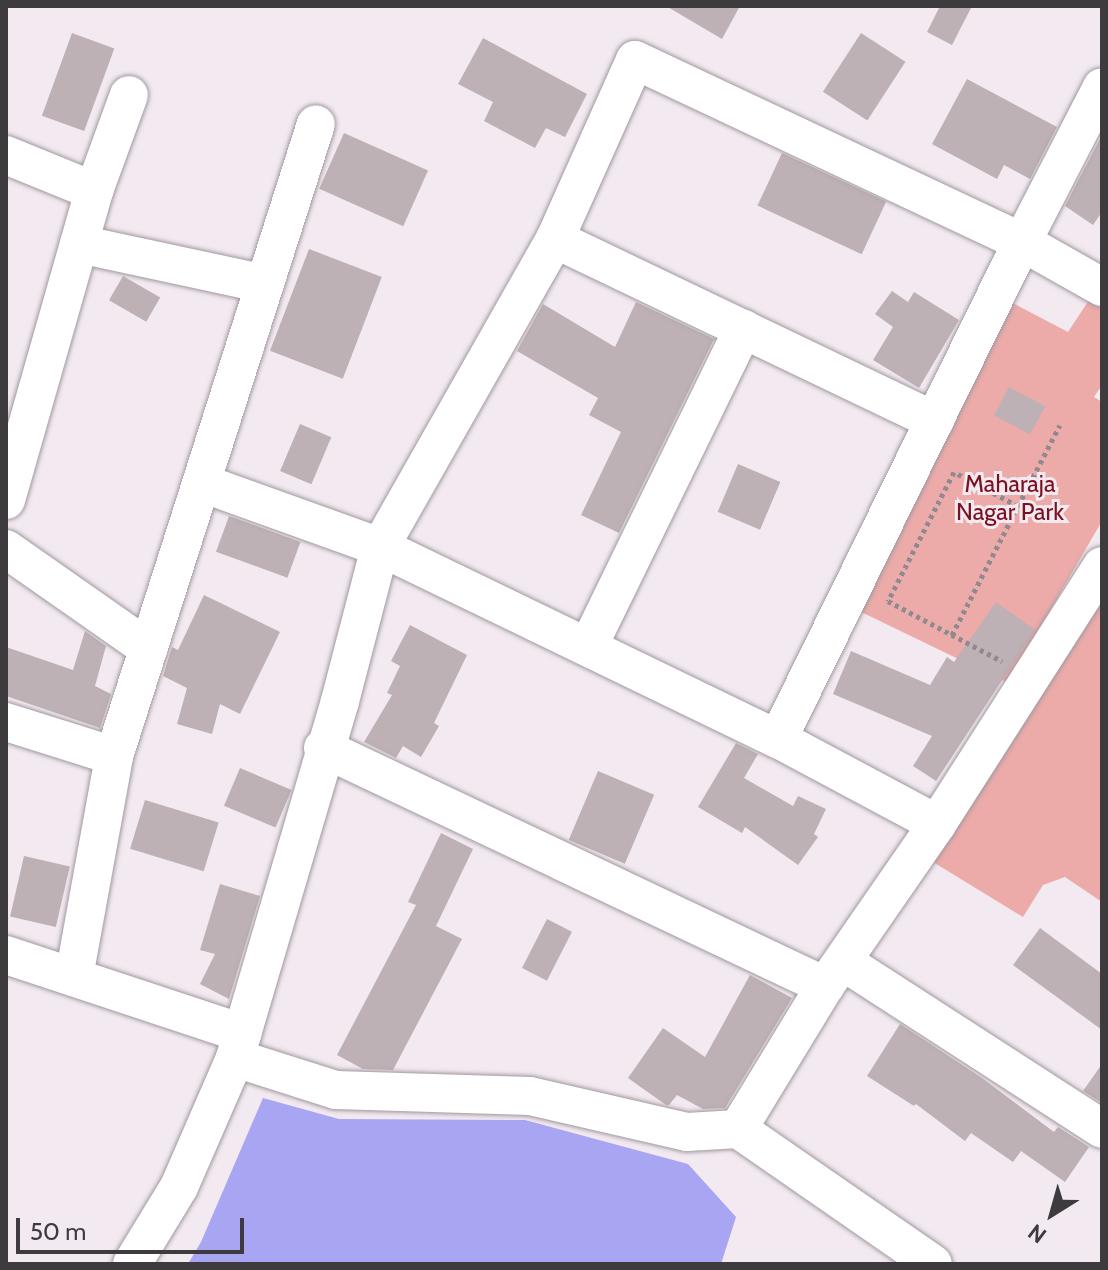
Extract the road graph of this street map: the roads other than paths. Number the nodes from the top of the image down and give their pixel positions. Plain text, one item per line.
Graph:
1 (1102, 87) edge
2 (129, 95) dead end
3 (316, 124) dead end
4 (6, 155) edge
5 (94, 191) junction
6 (555, 239) junction
7 (1022, 242) junction
8 (79, 244) junction
9 (265, 284) junction
10 (1102, 287) edge
11 (743, 329) junction
12 (22, 375) edge
13 (935, 421) junction
14 (202, 483) junction
15 (6, 500) edge
16 (380, 547) junction
17 (6, 549) edge
18 (1102, 566) edge
19 (589, 645) junction
20 (149, 649) junction
21 (6, 722) edge
22 (778, 739) junction
23 (323, 748) junction
24 (114, 756) junction
25 (937, 824) junction
26 (6, 955) edge
27 (834, 974) junction
28 (74, 977) junction
29 (239, 1045) junction
30 (738, 1129) junction
31 (1102, 1129) edge
32 (889, 1251) edge
33 (132, 1264) edge
34 (933, 1264) edge

1 - 7 street
2 - 5 street
3 - 9 street
4 - 5 street
5 - 8 street
6 - 7 street
6 - 11 street
6 - 16 street
7 - 10 street
7 - 13 street
8 - 9 street
8 - 12 street
9 - 14 street
11 - 13 street
11 - 19 street
12 - 15 street
13 - 22 street
14 - 16 street
14 - 20 street
16 - 19 street
16 - 23 street
17 - 20 street
18 - 25 street
19 - 22 street
20 - 24 street
21 - 24 street
22 - 25 street
23 - 27 street
23 - 29 street
24 - 28 street
25 - 27 street
26 - 28 street
27 - 30 street
27 - 31 street
28 - 29 street
29 - 30 street
29 - 33 street
30 - 32 street
32 - 34 street

